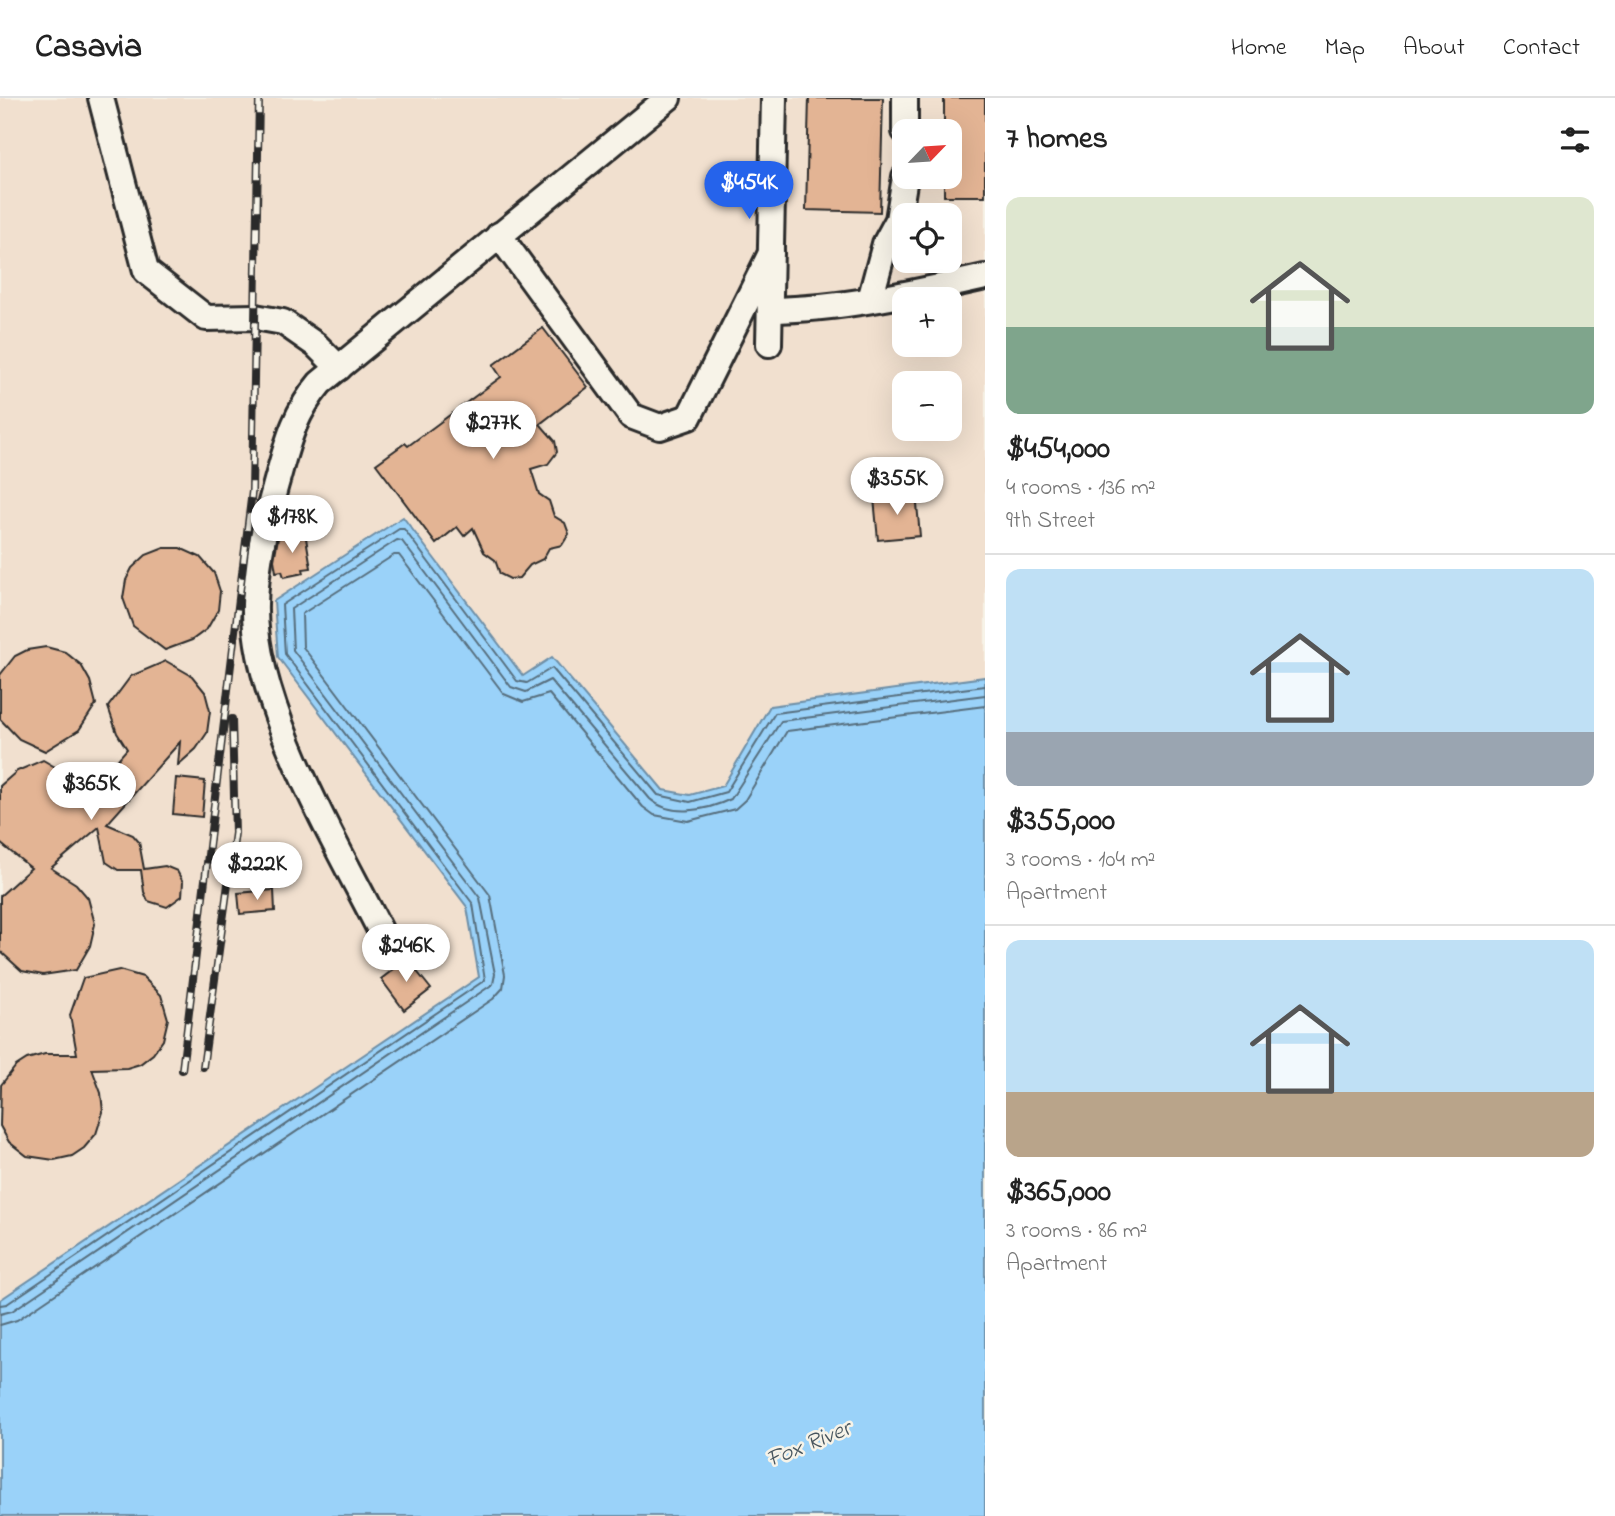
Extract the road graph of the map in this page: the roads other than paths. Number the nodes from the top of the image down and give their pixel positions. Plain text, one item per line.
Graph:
1 (101, 98) edge
2 (668, 98) edge
3 (774, 98) edge
4 (905, 98) edge
5 (905, 119) edge
6 (903, 189) edge
7 (499, 234) junction
8 (771, 253) junction
9 (985, 277) edge
10 (870, 300) junction
11 (770, 310) junction
12 (769, 344) dead end
13 (339, 368) junction
14 (380, 930) dead end

1 - 13 street
2 - 7 street
3 - 8 street
4 - 5 street
6 - 10 street
7 - 8 street
7 - 13 street
8 - 11 street
9 - 10 street
10 - 11 street
11 - 12 street
13 - 14 street

